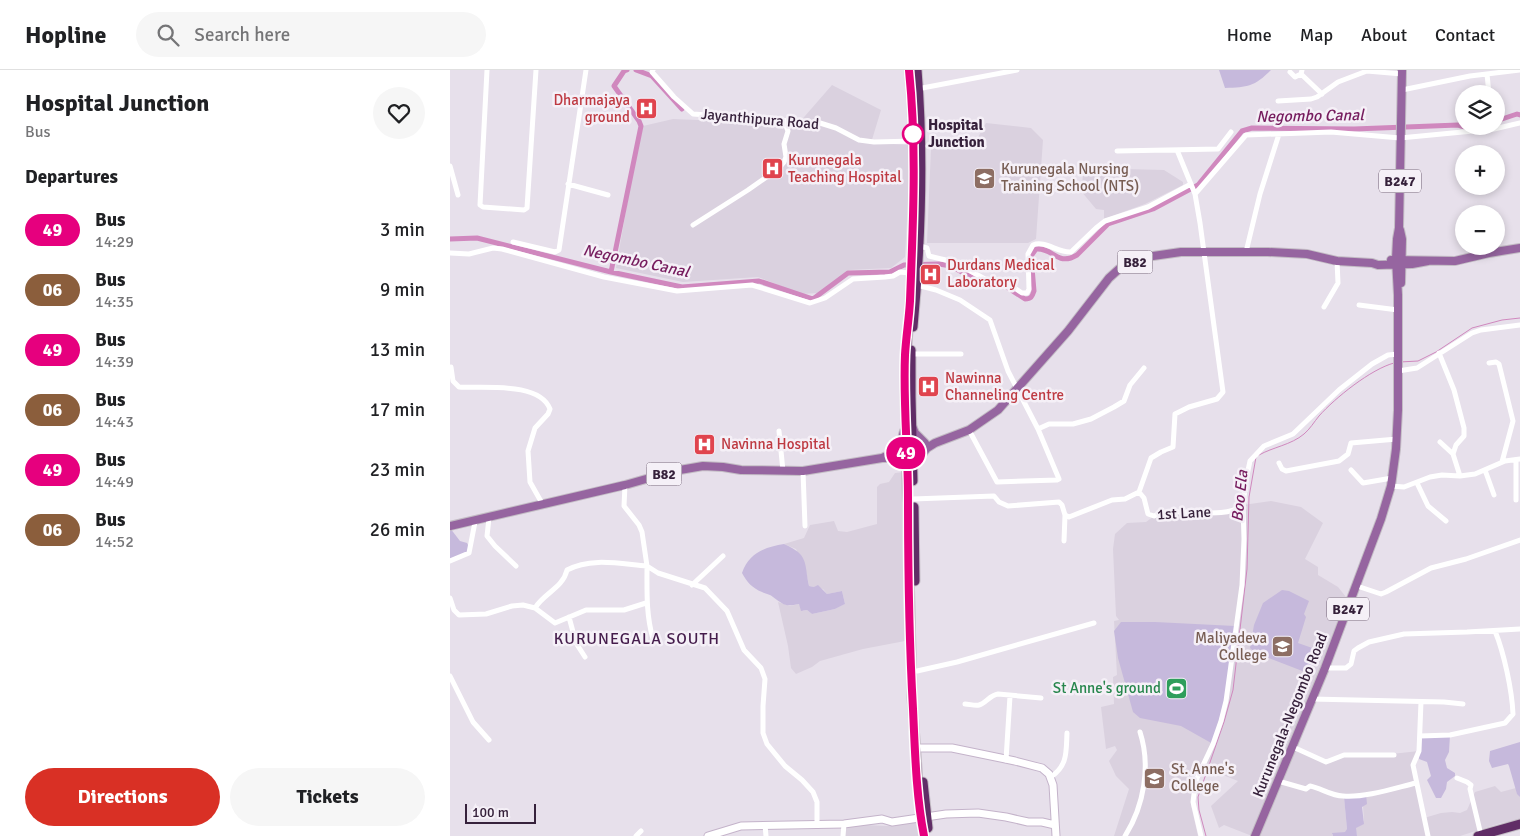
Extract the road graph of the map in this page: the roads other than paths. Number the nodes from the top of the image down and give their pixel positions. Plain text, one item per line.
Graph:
1 (487, 70) edge
2 (536, 70) edge
3 (586, 70) edge
4 (908, 70) edge
5 (917, 70) edge
6 (1017, 70) edge
7 (1520, 70) edge
8 (651, 71) edge
9 (1290, 72) dead end
10 (1302, 72) edge
11 (1402, 72) edge
12 (1486, 74) junction
13 (1488, 85) edge
14 (915, 89) junction
15 (1402, 90) junction
16 (1322, 94) junction
17 (1278, 102) dead end
18 (784, 121) junction
19 (1520, 123) edge
20 (1231, 132) dead end
21 (1279, 134) junction
22 (1401, 137) junction
23 (917, 141) junction
24 (1177, 150) junction
25 (1117, 151) dead end
26 (450, 166) edge
27 (568, 184) junction
28 (1191, 184) junction
29 (1195, 194) junction
30 (458, 195) dead end
31 (608, 195) dead end
32 (693, 224) dead end
33 (513, 242) dead end
34 (1520, 248) edge
35 (916, 252) junction
36 (1204, 252) junction
37 (1246, 252) junction
38 (450, 253) edge
39 (1337, 261) junction
40 (1399, 262) junction
41 (914, 271) junction
42 (917, 285) junction
43 (1359, 305) dead end
44 (1324, 307) dead end
45 (1398, 310) junction
46 (1520, 325) edge
47 (1439, 353) junction
48 (911, 354) junction
49 (962, 354) dead end
50 (1398, 356) junction
51 (1489, 363) dead end
52 (451, 367) edge
53 (1144, 368) dead end
54 (1398, 371) junction
55 (1018, 389) junction
56 (908, 427) junction
57 (1038, 429) junction
58 (969, 430) junction
59 (779, 431) dead end
60 (1397, 439) junction
61 (1440, 442) dead end
62 (926, 446) junction
63 (909, 450) junction
64 (1453, 454) junction
65 (893, 455) junction
66 (1518, 459) edge
67 (1502, 462) junction
68 (1279, 463) dead end
69 (910, 467) junction
70 (1351, 470) dead end
71 (1485, 470) junction
72 (783, 471) junction
73 (803, 471) junction
74 (1460, 476) junction
75 (1392, 478) junction
76 (1417, 483) junction
77 (625, 485) junction
78 (1391, 486) junction
79 (1139, 492) junction
80 (1494, 495) dead end
81 (914, 499) junction
82 (1516, 500) dead end
83 (1243, 504) junction
84 (543, 505) junction
85 (1065, 515) junction
86 (490, 518) junction
87 (1446, 521) dead end
88 (475, 522) junction
89 (450, 526) edge
90 (804, 526) dead end
91 (1520, 540) edge
92 (1064, 541) dead end
93 (723, 556) dead end
94 (450, 561) edge
95 (516, 566) dead end
96 (647, 566) junction
97 (692, 584) junction
98 (1356, 586) junction
99 (450, 598) edge
100 (646, 602) junction
101 (535, 608) junction
102 (569, 616) junction
103 (1094, 623) dead end
104 (1520, 629) edge
105 (1495, 631) junction
106 (653, 640) dead end
107 (585, 657) dead end
108 (1325, 668) junction
109 (917, 671) junction
110 (450, 676) edge
111 (1010, 696) junction
112 (1040, 698) dead end
113 (1311, 699) junction
114 (1421, 702) junction
115 (965, 704) dead end
116 (1463, 704) dead end
117 (1140, 732) dead end
118 (1067, 733) dead end
119 (1420, 736) junction
120 (489, 740) dead end
121 (917, 747) junction
122 (1293, 747) junction
123 (1394, 755) dead end
124 (1006, 760) junction
125 (1050, 777) junction
126 (1457, 778) dead end
127 (1278, 781) junction
128 (1416, 783) junction
129 (923, 817) junction
130 (765, 824) junction
131 (844, 824) junction
132 (1520, 824) edge
133 (817, 825) junction
134 (1055, 825) junction
135 (641, 831) dead end
136 (636, 836) edge
137 (708, 836) edge
138 (766, 836) edge
139 (843, 836) edge
140 (924, 836) edge
141 (930, 836) edge
142 (1056, 836) edge
143 (1125, 836) edge
144 (1201, 836) edge
145 (1255, 836) edge
146 (1428, 836) edge
147 (1480, 836) edge

1 - 2 street
3 - 27 street
4 - 14 highway
5 - 14 highway
6 - 14 street
7 - 12 street
8 - 18 street, Jayanthipura Road
9 - 10 street
10 - 16 street
11 - 15 main road, B247
11 - 16 street
12 - 13 street
12 - 15 street
14 - 23 highway
15 - 22 main road, B247
16 - 17 street
18 - 23 street, Jayanthipura Road
18 - 32 street
19 - 22 street
20 - 24 street
21 - 22 street
21 - 29 street
21 - 37 street
22 - 40 main road, B247
23 - 35 highway
23 - 35 highway
24 - 25 street
24 - 28 street
26 - 30 street
27 - 31 street
27 - 33 street
28 - 29 street
28 - 35 street
29 - 36 street
34 - 40 main road, B82
35 - 41 highway
36 - 37 main road, B82
36 - 55 main road, B82
36 - 79 street
37 - 39 main road, B82
38 - 41 street
39 - 40 main road, B82
39 - 44 street
40 - 45 main road, B247
41 - 42 highway
41 - 56 highway
42 - 48 highway
42 - 55 street
43 - 45 street
45 - 50 main road, B247
46 - 47 street
47 - 54 street
47 - 64 street
48 - 49 street
48 - 56 highway
50 - 54 main road, B247
50 - 83 street
51 - 67 street
52 - 84 street
53 - 57 street
54 - 60 main road, Kurunegala-Negombo Road / B247
55 - 57 street
55 - 58 main road, B82
56 - 62 main road
56 - 63 highway
56 - 65 main road
57 - 58 street
58 - 62 main road, B82
59 - 72 street
60 - 68 street
60 - 75 main road, Kurunegala-Negombo Road / B247
61 - 64 street
62 - 63 main road, B82
62 - 69 main road
63 - 65 main road, B82
63 - 69 highway
64 - 74 street
65 - 69 main road
65 - 73 main road, B82
66 - 67 street
66 - 82 street
67 - 71 street
69 - 81 highway
69 - 121 highway
70 - 75 street
71 - 74 street
71 - 80 street
72 - 73 main road, B82
72 - 77 main road, B82
73 - 90 street
74 - 76 street
75 - 78 main road, Kurunegala-Negombo Road / B247
76 - 78 street
76 - 87 street
77 - 84 main road, B82
77 - 96 street
78 - 98 main road, Kurunegala-Negombo Road / B247
79 - 83 street, 1st Lane
79 - 85 street
81 - 85 street
81 - 109 highway
83 - 144 street
84 - 86 main road, B82
85 - 92 street
86 - 88 main road, B82
86 - 95 street
88 - 89 main road, B82
88 - 94 street
91 - 98 street
93 - 97 street
96 - 97 street
96 - 100 street
96 - 101 street
97 - 133 street
98 - 108 main road, Kurunegala-Negombo Road / B247
99 - 101 street
100 - 102 street
100 - 106 street
101 - 102 street
102 - 107 street
103 - 109 street
104 - 105 street
105 - 108 street
105 - 119 street
108 - 113 main road, Kurunegala-Negombo Road / B247
109 - 121 highway
110 - 120 street
111 - 112 street
111 - 115 street
111 - 124 street
113 - 114 street
113 - 122 main road, Kurunegala-Negombo Road / B247
114 - 116 street
114 - 119 street
117 - 143 street
118 - 125 street
119 - 128 street
121 - 124 street
121 - 129 highway
122 - 123 street
122 - 127 main road, Kurunegala-Negombo Road / B247
124 - 125 street
125 - 134 street
126 - 147 street
127 - 128 street
127 - 145 main road, Kurunegala-Negombo Road / B247
128 - 146 street
129 - 131 street
129 - 134 street
129 - 140 highway
129 - 141 highway
130 - 133 street
130 - 137 street
130 - 138 street
131 - 133 street
131 - 139 street
132 - 147 highway
134 - 142 street
135 - 136 street

